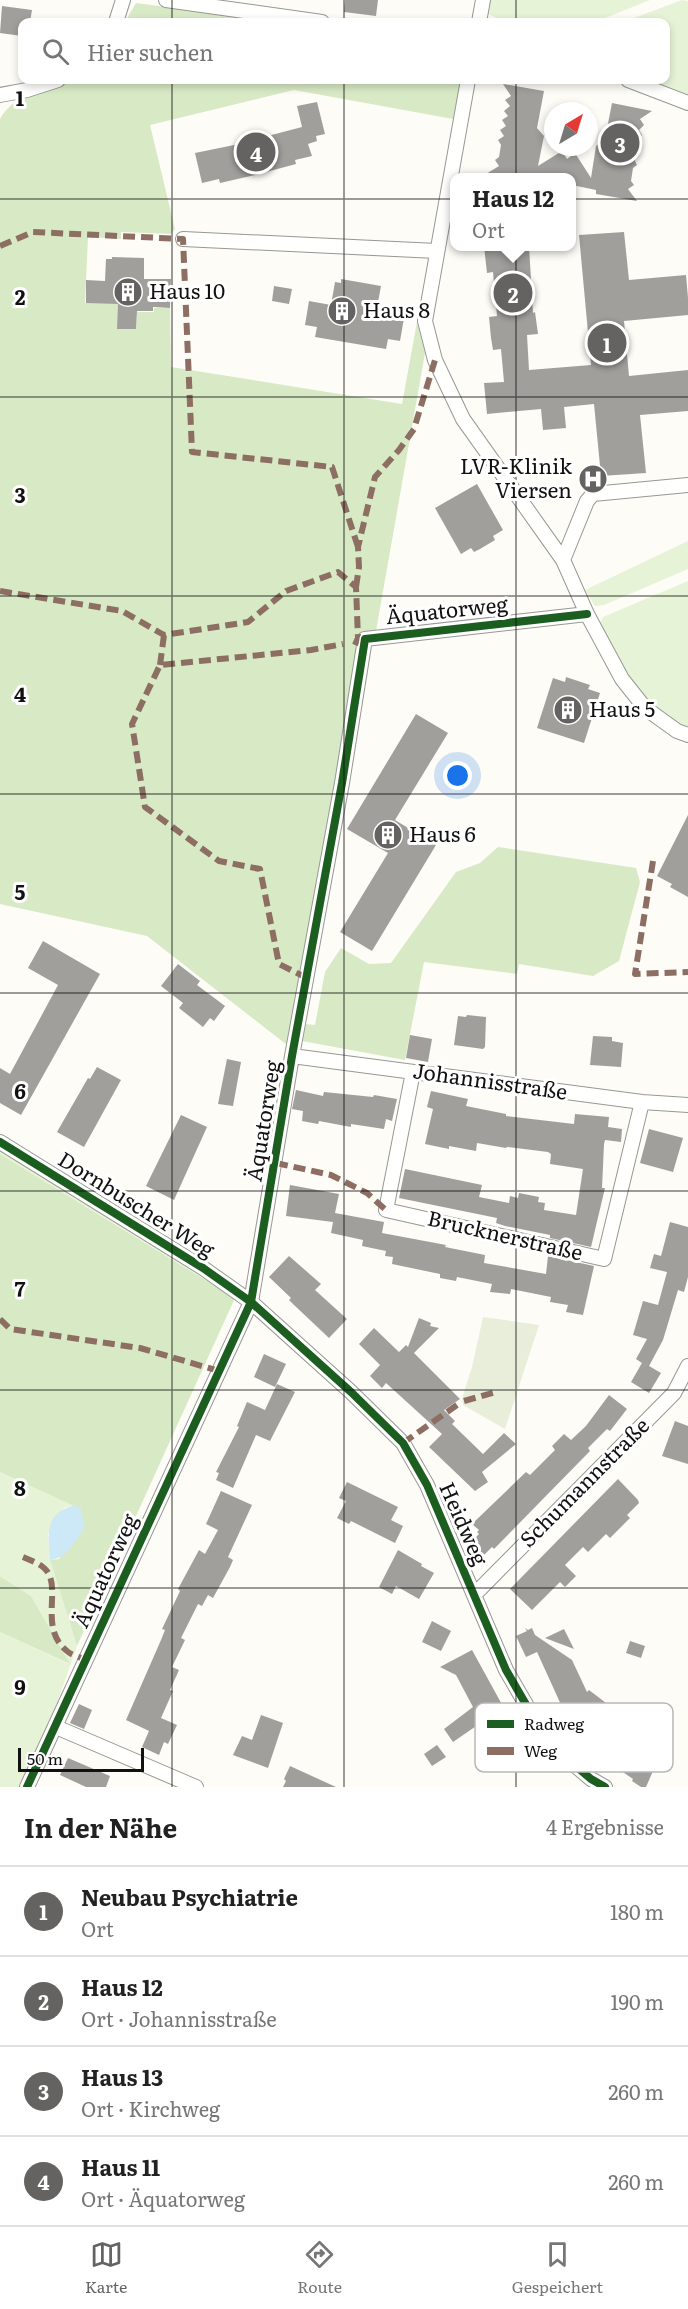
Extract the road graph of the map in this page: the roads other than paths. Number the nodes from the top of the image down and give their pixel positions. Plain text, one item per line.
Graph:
1 (123, 0) edge
2 (166, 0) edge
3 (483, 0) edge
4 (117, 18) edge
5 (294, 18) edge
6 (480, 18) edge
7 (46, 84) edge
8 (467, 84) edge
9 (638, 84) edge
10 (0, 95) edge
11 (688, 103) edge
12 (451, 173) edge
13 (450, 179) edge
14 (183, 239) dead end
15 (437, 251) junction
16 (688, 485) edge
17 (564, 560) junction
18 (587, 614) junction
19 (688, 735) edge
20 (292, 1056) junction
21 (413, 1072) junction
22 (642, 1102) junction
23 (688, 1105) edge
24 (0, 1142) edge
25 (250, 1302) junction
26 (688, 1366) edge
27 (681, 1396) edge
28 (474, 1595) junction
29 (525, 1703) edge
30 (56, 1726) junction
31 (583, 1772) edge
32 (27, 1787) edge
33 (196, 1787) edge
34 (605, 1787) edge

1 - 4 street
2 - 5 street
3 - 6 street
7 - 10 street
8 - 12 street
9 - 11 street
13 - 15 street
14 - 15 street
15 - 17 street
16 - 17 street
17 - 18 street
18 - 19 street
18 - 20 street, Äquatorweg
20 - 21 street, Johannisstraße
20 - 25 street, Äquatorweg
21 - 22 street, Johannisstraße
21 - 22 street, Brucknerstraße
22 - 23 street, Johannisstraße
24 - 25 street, Dornbuscher Weg
25 - 28 street, Heidweg
25 - 30 street, Äquatorweg
26 - 27 street, Schumannstraße
27 - 28 street, Schumannstraße
28 - 29 street, Heidweg
30 - 32 street, Äquatorweg
30 - 33 street
31 - 34 street, Heidweg

